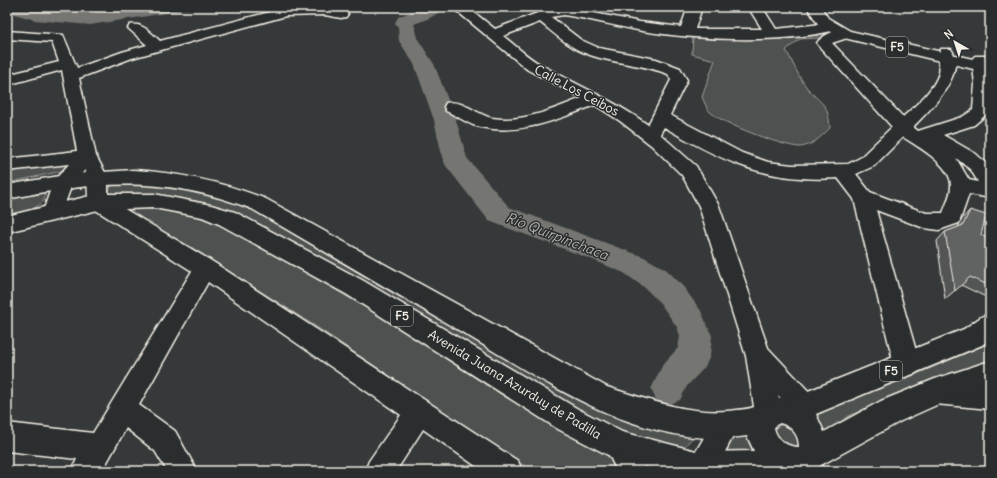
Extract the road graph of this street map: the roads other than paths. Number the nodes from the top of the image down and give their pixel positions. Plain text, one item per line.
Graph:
1 (484, 7) edge
2 (695, 7) edge
3 (755, 7) edge
4 (814, 7) edge
5 (826, 7) edge
6 (462, 11) edge
7 (341, 14) dead end
8 (542, 17) junction
9 (831, 26) junction
10 (135, 28) dead end
11 (686, 32) junction
12 (771, 32) junction
13 (494, 34) junction
14 (846, 34) junction
15 (7, 35) edge
16 (157, 46) junction
17 (947, 55) junction
18 (985, 64) edge
19 (69, 70) junction
20 (7, 80) edge
21 (596, 99) junction
22 (452, 106) dead end
23 (660, 117) junction
24 (906, 129) junction
25 (651, 136) junction
26 (710, 145) junction
27 (87, 156) junction
28 (679, 162) junction
29 (7, 165) edge
30 (844, 173) junction
31 (63, 182) junction
32 (961, 186) junction
33 (98, 190) junction
34 (7, 192) edge
35 (863, 197) junction
36 (53, 212) junction
37 (7, 224) edge
38 (205, 268) junction
39 (990, 325) edge
40 (758, 356) junction
41 (907, 365) junction
42 (990, 373) edge
43 (935, 392) junction
44 (990, 397) edge
45 (122, 409) junction
46 (419, 412) junction
47 (781, 413) junction
48 (726, 425) junction
49 (7, 437) edge
50 (618, 445) junction
51 (801, 458) junction
52 (92, 460) edge
53 (700, 469) edge
54 (183, 471) edge
55 (378, 471) edge
56 (508, 471) edge
57 (632, 471) edge

1 - 6 street
2 - 11 street
3 - 12 street
4 - 9 highway, F5
5 - 17 highway, F5
6 - 13 street, Calle Los Ceibos
7 - 16 street
8 - 11 street
8 - 13 street
8 - 23 street
9 - 12 street
9 - 14 highway, F5
10 - 16 street
11 - 12 street
13 - 21 street, Calle Los Ceibos
14 - 17 highway, F5
14 - 24 street
15 - 19 street
16 - 19 street
17 - 18 highway, F5
17 - 24 street
18 - 24 street
19 - 20 street
19 - 27 street
21 - 22 street
21 - 25 street, Calle Los Ceibos
23 - 25 street
23 - 26 street
24 - 30 street
24 - 32 street
24 - 32 street
25 - 28 street, Calle Los Ceibos
26 - 28 street
26 - 30 street
27 - 29 street
27 - 31 street
27 - 33 street
28 - 40 street, Calle Los Ceibos
30 - 35 street
31 - 33 highway, Avenida Juana Azurduy de Padilla / F5
31 - 34 highway, Avenida Juana Azurduy de Padilla / F5
31 - 36 street
32 - 35 street
33 - 36 highway, Avenida Juana Azurduy de Padilla / F5
33 - 38 street
33 - 48 highway, Avenida Juana Azurduy de Padilla / F5
33 - 50 highway, Avenida Juana Azurduy de Padilla / F5
35 - 41 street
36 - 37 highway, Avenida Juana Azurduy de Padilla / F5
38 - 45 street
38 - 46 street
39 - 41 highway, Avenida Juana Azurduy de Padilla / F5
40 - 47 street, Calle Los Ceibos
40 - 47 street, Calle Los Ceibos
41 - 47 highway, Avenida Juana Azurduy de Padilla / F5
42 - 43 highway, Avenida Juana Azurduy de Padilla / F5
43 - 44 street
43 - 51 highway, Avenida Juana Azurduy de Padilla / F5
45 - 52 street
45 - 54 street
46 - 55 street
46 - 56 street
47 - 48 highway, Avenida Juana Azurduy de Padilla / F5
47 - 51 highway
47 - 51 highway
48 - 53 street
49 - 52 street
50 - 53 highway, Avenida Juana Azurduy de Padilla / F5
50 - 57 street
51 - 53 highway, Avenida Juana Azurduy de Padilla / F5

